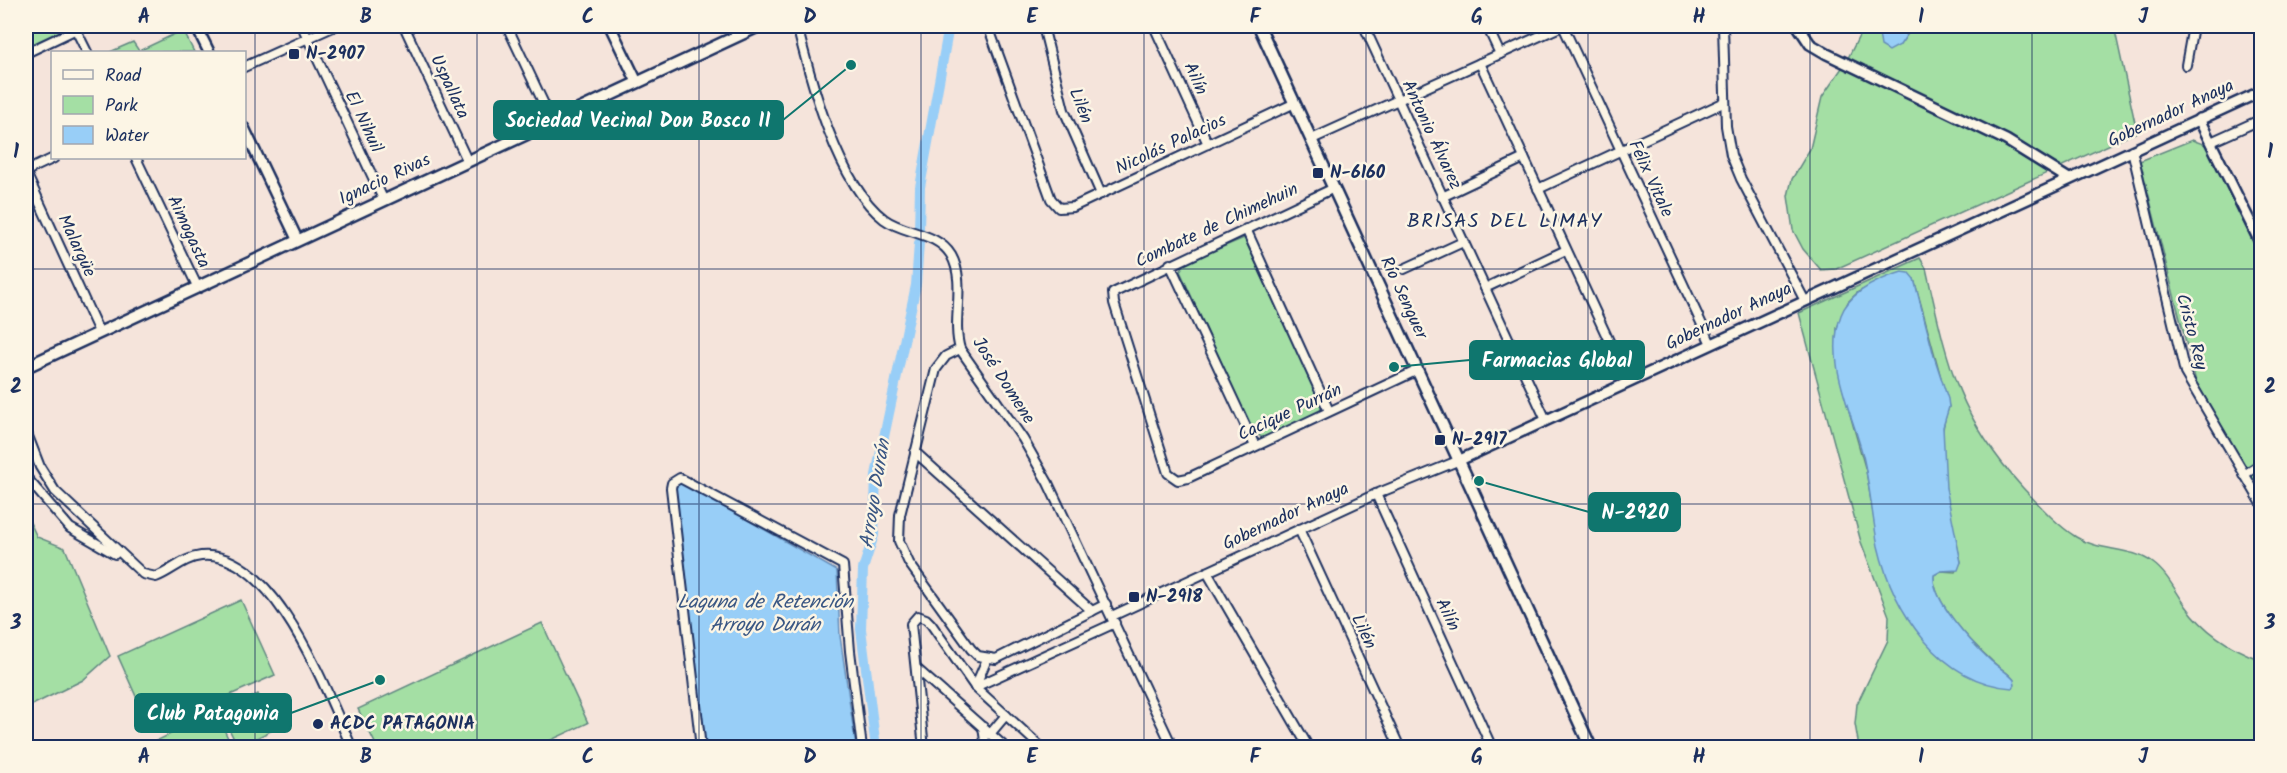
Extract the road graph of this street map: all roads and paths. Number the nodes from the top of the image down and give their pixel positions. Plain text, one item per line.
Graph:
1 (196, 26) edge
2 (302, 26) edge
3 (335, 26) edge
4 (404, 26) edge
5 (507, 26) edge
6 (610, 26) edge
7 (759, 26) edge
8 (797, 26) edge
9 (990, 26) edge
10 (1043, 26) edge
11 (1154, 26) edge
12 (1259, 26) edge
13 (1364, 26) edge
14 (1487, 26) edge
15 (1562, 26) edge
16 (1723, 26) edge
17 (1798, 26) edge
18 (2193, 26) edge
19 (78, 27) edge
20 (308, 38) junction
21 (87, 51) edge
22 (208, 51) edge
23 (26, 53) edge
24 (1500, 54) junction
25 (1480, 63) junction
26 (2186, 65) dead end
27 (246, 66) edge
28 (636, 82) junction
29 (2262, 91) edge
30 (1398, 100) junction
31 (1725, 102) junction
32 (1295, 103) junction
33 (2199, 119) junction
34 (2262, 119) edge
35 (552, 121) junction
36 (246, 132) edge
37 (1312, 139) junction
38 (2211, 142) junction
39 (1208, 144) junction
40 (1621, 150) junction
41 (2132, 150) junction
42 (1524, 158) junction
43 (52, 159) edge
44 (136, 159) edge
45 (467, 160) junction
46 (26, 172) edge
47 (2069, 179) junction
48 (1334, 188) junction
49 (1538, 189) junction
50 (1101, 194) junction
51 (1442, 197) junction
52 (383, 199) junction
53 (1246, 229) junction
54 (297, 239) junction
55 (1463, 242) junction
56 (2262, 246) edge
57 (1566, 250) junction
58 (1170, 264) junction
59 (1404, 269) dead end
60 (197, 286) junction
61 (1485, 288) junction
62 (1805, 301) junction
63 (99, 332) junction
64 (1711, 344) junction
65 (960, 349) junction
66 (26, 367) edge
67 (1418, 370) junction
68 (1628, 382) junction
69 (1329, 411) junction
70 (1546, 420) junction
71 (26, 431) edge
72 (1255, 446) junction
73 (915, 452) junction
74 (1460, 460) junction
75 (2262, 463) edge
76 (2244, 475) junction
77 (26, 477) edge
78 (1174, 479) joint
79 (1376, 494) junction
80 (2262, 504) edge
81 (1299, 529) junction
82 (124, 558) junction
83 (1207, 572) junction
84 (1106, 604) junction
85 (1092, 611) junction
86 (1113, 619) junction
87 (987, 658) junction
88 (917, 669) junction
89 (975, 687) junction
90 (1006, 715) junction
91 (983, 727) junction
92 (990, 734) junction
93 (352, 747) edge
94 (701, 747) edge
95 (862, 747) edge
96 (924, 747) edge
97 (986, 747) edge
98 (1006, 747) edge
99 (1042, 747) edge
100 (1173, 747) edge
101 (1309, 747) edge
102 (1400, 747) edge
103 (1491, 747) edge
104 (1591, 747) edge

1 - 22 street
2 - 20 street, El Nihuil
3 - 20 street
4 - 45 street, Uspallata
5 - 35 street
6 - 28 street
7 - 28 main road, Ignacio Rivas
8 - 65 street, José Domene
9 - 50 street, Nicolás Palacios
10 - 50 street, Lilén
11 - 39 street, Ailín
12 - 32 main road, Río Senguer
13 - 30 street, Antonio Álvarez
14 - 24 street
15 - 24 street
15 - 40 street, Félix Vitale
16 - 31 street
17 - 47 street
18 - 26 street
19 - 21 street
19 - 23 street
20 - 27 street
20 - 52 street, El Nihuil
24 - 25 street
25 - 30 street
25 - 42 street
28 - 35 main road, Ignacio Rivas
29 - 33 street, Gobernador Anaya
30 - 37 street
30 - 51 street, Antonio Álvarez
31 - 40 street
31 - 62 street
32 - 37 main road, Río Senguer
32 - 39 street, Nicolás Palacios
33 - 38 street
33 - 41 street, Gobernador Anaya
34 - 38 street
35 - 45 main road, Ignacio Rivas
36 - 54 street
37 - 48 main road, Río Senguer
38 - 56 street
39 - 50 street, Nicolás Palacios
40 - 49 street
40 - 64 street, Félix Vitale
41 - 47 street, Gobernador Anaya
41 - 76 street, Cristo Rey
42 - 49 street
42 - 51 street
43 - 46 street
44 - 60 street, Aimogasta
45 - 52 main road, Ignacio Rivas
46 - 63 street, Malargüe
47 - 62 street, Gobernador Anaya
48 - 53 street, Combate de Chimehuin
48 - 67 main road, Río Senguer
49 - 57 street
51 - 55 street, Antonio Álvarez
52 - 54 main road, Ignacio Rivas
53 - 58 street, Combate de Chimehuin
53 - 69 street
54 - 60 main road, Ignacio Rivas
55 - 59 street
55 - 61 street, Antonio Álvarez
57 - 61 street
57 - 68 street
58 - 72 street
58 - 78 street, Combate de Chimehuin
60 - 63 main road, Ignacio Rivas
61 - 70 street, Antonio Álvarez
62 - 64 street, Gobernador Anaya
63 - 66 main road, Ignacio Rivas
64 - 68 street, Gobernador Anaya
65 - 73 street
65 - 84 street, José Domene
67 - 69 street, Cacique Purrán
67 - 74 main road, Río Senguer
68 - 70 street, Gobernador Anaya
69 - 72 street, Cacique Purrán
70 - 74 street, Gobernador Anaya
71 - 82 street
72 - 78 street, Cacique Purrán
73 - 85 street
73 - 87 street
74 - 79 street, Gobernador Anaya
74 - 104 main road, Río Senguer
75 - 76 street
76 - 80 street, Cristo Rey
77 - 82 street
79 - 81 street, Gobernador Anaya
79 - 103 street, Ailín
81 - 83 street, Gobernador Anaya
81 - 102 street, Lilén
82 - 93 street
83 - 86 street, Gobernador Anaya
83 - 101 street
84 - 85 street
84 - 86 street, José Domene
85 - 87 street
86 - 89 street, Gobernador Anaya
86 - 100 street, José Domene
87 - 89 street
88 - 89 street
88 - 91 street
88 - 96 street
89 - 90 street
90 - 92 street
90 - 99 street
91 - 92 street
91 - 97 street
92 - 98 street
94 - 95 street

